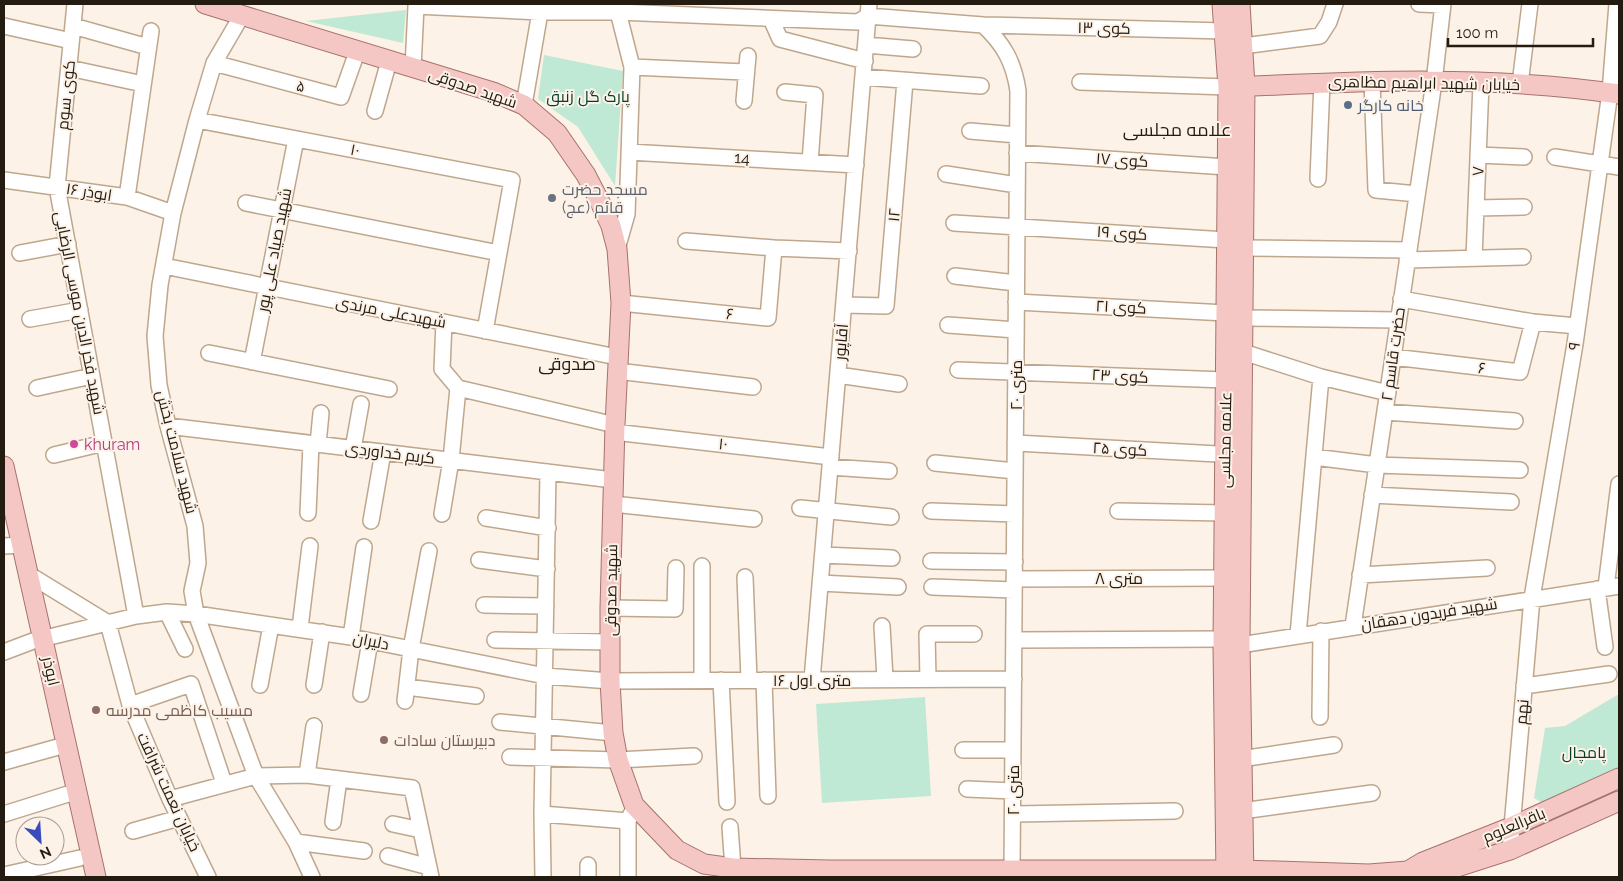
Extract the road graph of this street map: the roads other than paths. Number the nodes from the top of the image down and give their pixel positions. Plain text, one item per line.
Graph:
1 (75, 4) edge
2 (205, 4) edge
3 (1222, 4) edge
4 (1240, 4) edge
5 (1335, 4) edge
6 (1419, 4) edge
7 (1530, 4) edge
8 (1617, 4) edge
9 (1443, 5) edge
10 (617, 8) edge
11 (867, 8) edge
12 (246, 9) edge
13 (540, 12) junction
14 (771, 19) junction
15 (984, 25) junction
16 (4, 26) edge
17 (151, 31) dead end
18 (1225, 31) junction
19 (72, 33) junction
20 (866, 45) junction
21 (1243, 46) junction
22 (148, 47) junction
23 (913, 49) dead end
24 (357, 52) junction
25 (748, 56) dead end
26 (389, 61) junction
27 (865, 61) junction
28 (214, 64) junction
29 (632, 67) junction
30 (69, 68) junction
31 (413, 68) junction
32 (745, 72) junction
33 (863, 78) junction
34 (906, 81) junction
35 (1372, 81) junction
36 (1080, 82) dead end
37 (1322, 82) junction
38 (1434, 82) junction
39 (143, 84) junction
40 (1481, 84) junction
41 (1520, 84) junction
42 (981, 86) dead end
43 (1237, 87) junction
44 (785, 92) dead end
45 (1614, 93) edge
46 (744, 101) dead end
47 (524, 105) junction
48 (375, 111) dead end
49 (198, 120) junction
50 (970, 131) dead end
51 (1017, 135) junction
52 (296, 139) junction
53 (629, 152) junction
54 (1017, 153) junction
55 (1478, 155) junction
56 (1524, 157) dead end
57 (1555, 157) dead end
58 (810, 162) junction
59 (1600, 164) junction
60 (856, 165) junction
61 (1227, 167) junction
62 (1619, 167) edge
63 (946, 174) dead end
64 (4, 180) edge
65 (1318, 180) dead end
66 (1017, 185) junction
67 (57, 186) junction
68 (1417, 194) junction
69 (127, 197) junction
70 (246, 203) dead end
71 (1524, 207) dead end
72 (1476, 208) junction
73 (282, 210) junction
74 (173, 213) junction
75 (954, 222) dead end
76 (1017, 226) junction
77 (1226, 240) junction
78 (686, 241) dead end
79 (68, 244) junction
80 (774, 248) junction
81 (1244, 248) junction
82 (617, 249) junction
83 (848, 250) junction
84 (499, 252) junction
85 (20, 253) dead end
86 (1408, 255) junction
87 (1523, 257) dead end
88 (1474, 258) junction
89 (164, 266) junction
90 (955, 276) dead end
91 (1016, 283) junction
92 (267, 287) junction
93 (1401, 299) junction
94 (1016, 302) junction
95 (621, 303) junction
96 (844, 305) junction
97 (80, 310) junction
98 (1234, 316) junction
99 (30, 319) dead end
100 (1398, 320) junction
101 (444, 322) junction
102 (1533, 322) junction
103 (948, 325) dead end
104 (1577, 326) junction
105 (1016, 330) junction
106 (485, 331) junction
107 (1243, 352) junction
108 (209, 353) dead end
109 (1393, 357) junction
110 (252, 362) junction
111 (617, 364) junction
112 (958, 370) dead end
113 (1016, 371) junction
114 (838, 375) junction
115 (92, 376) junction
116 (1321, 378) junction
117 (1225, 380) junction
118 (899, 384) dead end
119 (753, 387) dead end
120 (38, 388) dead end
121 (458, 388) junction
122 (389, 389) dead end
123 (1388, 393) junction
124 (361, 404) dead end
125 (1385, 412) junction
126 (321, 413) dead end
127 (1515, 421) dead end
128 (168, 426) junction
129 (614, 429) junction
130 (104, 443) junction
131 (315, 444) junction
132 (1015, 444) junction
133 (353, 448) junction
134 (383, 452) junction
135 (1233, 454) junction
136 (54, 455) dead end
137 (1314, 457) junction
138 (451, 460) junction
139 (831, 462) junction
140 (935, 463) dead end
141 (1377, 465) junction
142 (4, 466) edge
143 (1520, 470) dead end
144 (889, 471) dead end
145 (1015, 471) junction
146 (548, 472) junction
147 (613, 480) junction
148 (1619, 484) edge
149 (1372, 495) junction
150 (1511, 502) dead end
151 (613, 504) junction
152 (800, 508) dead end
153 (826, 511) junction
154 (931, 511) dead end
155 (1118, 511) dead end
156 (308, 513) dead end
157 (1224, 513) junction
158 (442, 514) dead end
159 (1015, 514) junction
160 (891, 517) dead end
161 (486, 518) dead end
162 (754, 519) dead end
163 (4, 521) edge
164 (371, 521) dead end
165 (548, 528) junction
166 (1615, 535) edge
167 (12, 546) edge
168 (310, 546) dead end
169 (364, 546) dead end
170 (429, 551) dead end
171 (823, 555) junction
172 (892, 558) dead end
173 (479, 560) dead end
174 (931, 561) dead end
175 (1014, 562) junction
176 (702, 566) dead end
177 (676, 568) dead end
178 (1487, 568) dead end
179 (547, 569) junction
180 (28, 574) junction
181 (1360, 575) junction
182 (745, 577) dead end
183 (1223, 578) junction
184 (820, 583) junction
185 (1014, 584) junction
186 (932, 586) dead end
187 (898, 587) dead end
188 (1608, 587) edge
189 (1532, 598) junction
190 (484, 605) dead end
191 (546, 606) junction
192 (610, 608) junction
193 (167, 612) junction
194 (196, 614) junction
195 (136, 616) junction
196 (108, 623) junction
197 (271, 624) junction
198 (882, 626) dead end
199 (1353, 626) junction
200 (300, 628) junction
201 (1321, 631) junction
202 (322, 632) junction
203 (974, 634) dead end
204 (1298, 635) junction
205 (351, 637) junction
206 (39, 640) junction
207 (495, 640) dead end
208 (1014, 640) junction
209 (370, 641) junction
210 (545, 642) junction
211 (610, 642) junction
212 (1231, 642) junction
213 (1605, 647) dead end
214 (185, 649) dead end
215 (412, 649) junction
216 (4, 652) edge
217 (1609, 674) dead end
218 (545, 676) junction
219 (1014, 678) junction
220 (885, 679) junction
221 (928, 679) junction
222 (702, 680) junction
223 (721, 680) junction
224 (757, 680) junction
225 (812, 680) junction
226 (610, 681) junction
227 (260, 685) dead end
228 (314, 685) dead end
229 (1524, 686) junction
230 (361, 694) dead end
231 (476, 696) dead end
232 (130, 705) junction
233 (1320, 717) dead end
234 (500, 722) dead end
235 (314, 726) dead end
236 (544, 726) junction
237 (613, 733) junction
238 (1334, 745) dead end
239 (58, 747) junction
240 (963, 750) dead end
241 (1013, 750) junction
242 (694, 756) dead end
243 (510, 757) dead end
244 (543, 758) junction
245 (1242, 759) junction
246 (618, 760) junction
247 (4, 762) edge
248 (308, 775) junction
249 (256, 776) junction
250 (1619, 778) edge
251 (339, 779) junction
252 (224, 783) junction
253 (967, 789) dead end
254 (1013, 791) junction
255 (1372, 793) dead end
256 (68, 794) junction
257 (768, 796) dead end
258 (170, 799) junction
259 (1619, 801) edge
260 (726, 802) dead end
261 (1242, 811) junction
262 (1175, 812) dead end
263 (631, 813) junction
264 (4, 814) edge
265 (542, 814) junction
266 (1013, 814) junction
267 (179, 818) junction
268 (333, 822) dead end
269 (393, 824) dead end
270 (730, 826) dead end
271 (1511, 827) junction
272 (421, 830) junction
273 (133, 831) dead end
274 (296, 842) junction
275 (1510, 850) junction
276 (364, 851) dead end
277 (388, 856) dead end
278 (80, 858) junction
279 (1012, 870) junction
280 (705, 871) edge
281 (740, 871) edge
282 (430, 872) edge
283 (781, 873) edge
284 (830, 874) edge
285 (1235, 874) edge
286 (1409, 874) edge
287 (4, 875) edge
288 (1368, 876) edge
289 (84, 877) edge
290 (96, 877) edge
291 (208, 877) edge
292 (312, 877) edge
293 (543, 877) edge
294 (628, 877) edge

1 - 19 street, کوی سوم
2 - 12 main road, شهید صدوقی
3 - 18 main road, علامه مجلسی
4 - 21 main road, علامه مجلسی
5 - 21 street
6 - 9 street
7 - 41 street
8 - 45 street, ۹
9 - 38 street, ۲ حضرت قاسم
10 - 13 street
10 - 14 street
10 - 29 street
11 - 14 street
11 - 15 street
11 - 20 street, آقاپور
12 - 24 main road, شهید صدوقی
12 - 28 street, شهید سلامت بخش
13 - 31 street
13 - 47 street
14 - 27 street
15 - 18 street, کوی ۱۳
15 - 51 street, ۲۰ متری
16 - 19 street
17 - 22 street
18 - 43 main road, علامه مجلسی
19 - 22 street
19 - 30 street, کوی سوم
20 - 23 street
20 - 27 street, آقاپور
21 - 43 main road, علامه مجلسی
22 - 39 street
24 - 26 main road, شهید صدوقی
24 - 28 street, ۵
25 - 32 street
26 - 31 main road, شهید صدوقی
26 - 48 street
27 - 33 street, آقاپور
28 - 49 street, شهید سلامت بخش
29 - 32 street
29 - 53 street
30 - 39 street
30 - 67 street, کوی سوم
31 - 47 main road, شهید صدوقی
32 - 46 street
33 - 34 street
33 - 60 street, آقاپور
34 - 42 street
34 - 96 street, ۱۲
35 - 37 main road, خیابان شهید ابراهیم مظاهری
35 - 38 main road, خیابان شهید ابراهیم مظاهری
35 - 68 street
36 - 43 street
37 - 43 main road, خیابان شهید ابراهیم مظاهری
37 - 65 street
38 - 40 main road, خیابان شهید ابراهیم مظاهری
38 - 68 street, ۲ حضرت قاسم
39 - 69 street
40 - 41 main road, خیابان شهید ابراهیم مظاهری
40 - 55 street, ۷
41 - 45 main road, خیابان شهید ابراهیم مظاهری
43 - 61 main road, علامه مجلسی
43 - 81 main road, علامه مجلسی
44 - 58 street
45 - 59 street, ۹
47 - 82 main road, شهید صدوقی
49 - 52 street, ۱۰
49 - 74 street, شهید سلامت بخش
50 - 51 street
51 - 54 street, ۲۰ متری
52 - 73 street, شهید صیاد علی پور
52 - 84 street, ۱۰
53 - 58 street, 14
53 - 82 street
54 - 61 street, کوی ۱۷
54 - 66 street, ۲۰ متری
55 - 56 street
55 - 72 street, ۷
57 - 59 street
58 - 60 street, 14
59 - 62 street
59 - 104 street, ۹
60 - 83 street, آقاپور
61 - 77 main road, علامه مجلسی
63 - 66 street
64 - 67 street, ۱۶ ابوذر
66 - 76 street, ۲۰ متری
67 - 69 street, ۱۶ ابوذر
67 - 79 street, شهید فخر الدین موسی الرضایی
68 - 86 street, ۲ حضرت قاسم
69 - 74 street, ۱۶ ابوذر
70 - 73 street
71 - 72 street
72 - 88 street, ۷
73 - 84 street
73 - 92 street, شهید صیاد علی پور
74 - 89 street, شهید سلامت بخش
75 - 76 street
76 - 77 street, کوی ۱۹
76 - 91 street, ۲۰ متری
77 - 98 main road, علامه مجلسی
78 - 80 street
79 - 85 street
79 - 97 street, شهید فخر الدین موسی الرضایی
80 - 83 street
80 - 95 street, ۶
81 - 86 street
81 - 98 main road, علامه مجلسی
82 - 95 main road, شهید صدوقی
83 - 96 street, آقاپور
84 - 106 street
86 - 88 street
86 - 93 street, ۲ حضرت قاسم
87 - 88 street
89 - 92 street, شهیدعلی مرندی
89 - 128 street, شهید سلامت بخش
90 - 91 street
91 - 94 street, ۲۰ متری
92 - 101 street, شهیدعلی مرندی
92 - 110 street, شهید صیاد علی پور
93 - 100 street, ۲ حضرت قاسم
93 - 102 street
94 - 98 street, کوی ۲۱
94 - 105 street, ۲۰ متری
95 - 111 main road, شهید صدوقی
96 - 114 street, آقاپور
97 - 99 street
97 - 115 street, شهید فخر الدین موسی الرضایی
98 - 100 street, کوی ۲۱
98 - 107 main road, علامه مجلسی
98 - 117 main road, علامه مجلسی
100 - 109 street, ۲ حضرت قاسم
101 - 106 street, شهیدعلی مرندی
101 - 121 street
102 - 104 street
102 - 109 street, ۶
103 - 105 street
104 - 189 street, ۹
105 - 113 street, ۲۰ متری
106 - 111 street, شهیدعلی مرندی
107 - 116 street
107 - 135 main road, علامه مجلسی
108 - 110 street
109 - 123 street, ۲ حضرت قاسم
110 - 122 street
111 - 119 street, شهیدعلی مرندی
111 - 129 main road, شهید صدوقی
112 - 113 street, کوی ۲۳
113 - 117 street, کوی ۲۳
113 - 132 street, ۲۰ متری
114 - 118 street
114 - 139 street, آقاپور
115 - 120 street
115 - 130 street, شهید فخر الدین موسی الرضایی
116 - 123 street
116 - 137 street
117 - 135 main road, علامه مجلسی
121 - 129 street, ۱۰
121 - 138 street
123 - 125 street, ۲ حضرت قاسم
124 - 133 street
125 - 127 street
125 - 141 street, ۲ حضرت قاسم
126 - 131 street
128 - 131 street, کریم خداوردی
128 - 194 street, شهید سلامت بخش
129 - 139 street, ۱۰
129 - 147 main road, شهید صدوقی
130 - 136 street
130 - 195 street, شهید فخر الدین موسی الرضایی
131 - 133 street, کریم خداوردی
131 - 156 street
132 - 135 street, کوی ۲۵
132 - 145 street, ۲۰ متری
133 - 134 street, کریم خداوردی
134 - 138 street, کریم خداوردی
134 - 164 street
135 - 157 main road, علامه مجلسی
135 - 212 main road, علامه مجلسی
137 - 141 street
137 - 204 street
138 - 146 street, کریم خداوردی
138 - 158 street
139 - 144 street, ۱۰
139 - 153 street, آقاپور
140 - 145 street
141 - 143 street
141 - 149 street, ۲ حضرت قاسم
142 - 167 main road, ابوذر
145 - 159 street, ۲۰ متری
146 - 147 street, کریم خداوردی
146 - 165 street
147 - 151 main road, شهید صدوقی
148 - 166 street
149 - 150 street
149 - 181 street, ۲ حضرت قاسم
151 - 162 street
151 - 192 main road, شهید صدوقی
152 - 153 street
153 - 160 street
153 - 171 street, آقاپور
154 - 159 street
155 - 157 street
157 - 183 main road, علامه مجلسی
159 - 175 street, ۲۰ متری
161 - 165 street
163 - 167 main road, ابوذر
165 - 179 street
166 - 188 street
167 - 180 main road, ابوذر
167 - 206 main road, ابوذر
168 - 200 street
169 - 205 street
170 - 215 street
171 - 172 street
171 - 184 street, آقاپور
173 - 179 street
174 - 175 street
175 - 185 street, ۲۰ متری
176 - 222 street
177 - 192 street
178 - 181 street
179 - 191 street
180 - 196 street
180 - 206 main road, ابوذر
181 - 199 street, ۲ حضرت قاسم
182 - 224 street
183 - 185 street, ۸ متری
183 - 212 main road, علامه مجلسی
184 - 187 street
184 - 225 street, آقاپور
185 - 186 street, ۸ متری
185 - 208 street, ۲۰ متری
188 - 189 street, شهید فریدون دهقان
188 - 213 street
189 - 199 street, شهید فریدون دهقان
189 - 229 street, نهم
190 - 191 street
191 - 210 street
192 - 211 main road, شهید صدوقی
193 - 194 street, دلیران
193 - 195 street, دلیران
193 - 214 street
194 - 197 street, دلیران
194 - 249 street, شهید سلامت بخش
195 - 196 street, دلیران
196 - 206 street, دلیران
196 - 232 street, خیابان نعمت شرافت
197 - 200 street, دلیران
197 - 227 street
198 - 220 street
199 - 201 street, شهید فریدون دهقان
200 - 202 street, دلیران
201 - 204 street, شهید فریدون دهقان
201 - 233 street
202 - 205 street, دلیران
202 - 228 street
203 - 221 street
204 - 212 street, شهید فریدون دهقان
205 - 209 street, دلیران
206 - 216 street, دلیران
206 - 239 main road, ابوذر
206 - 290 main road, ابوذر
207 - 210 street
208 - 212 street, شهید فریدون دهقان
208 - 219 street, ۲۰ متری
209 - 215 street, دلیران
209 - 230 street
210 - 211 street
210 - 218 street
211 - 226 main road, شهید صدوقی
212 - 245 main road, علامه مجلسی
212 - 285 main road, علامه مجلسی
215 - 218 street, دلیران
215 - 231 street
217 - 229 street
218 - 226 street, دلیران
218 - 236 street
219 - 221 street, ۱۶ متری اول
219 - 241 street, ۲۰ متری
220 - 221 street, ۱۶ متری اول
220 - 225 street, ۱۶ متری اول
222 - 223 street, ۱۶ متری اول
222 - 226 street, ۱۶ متری اول
223 - 224 street, ۱۶ متری اول
223 - 260 street
224 - 225 street, ۱۶ متری اول
224 - 257 street
226 - 237 main road, شهید صدوقی
229 - 271 street, نهم
232 - 252 street
232 - 258 street, خیابان نعمت شرافت
234 - 236 street
235 - 248 street
236 - 237 street
236 - 244 street
237 - 246 main road, شهید صدوقی
238 - 245 street
239 - 247 street
239 - 256 main road, ابوذر
240 - 241 street
241 - 254 street, ۲۰ متری
242 - 246 street
243 - 244 street
244 - 246 street
244 - 265 street
245 - 261 main road, علامه مجلسی
246 - 263 main road, شهید صدوقی
248 - 249 street
248 - 251 street
249 - 252 street
249 - 274 street, شهید سلامت بخش
250 - 271 main road, باقرالعلوم
251 - 268 street
251 - 272 street
252 - 258 street
253 - 254 street
254 - 266 street, ۲۰ متری
255 - 261 street
256 - 264 street
256 - 278 main road, ابوذر
258 - 267 street, خیابان نعمت شرافت
259 - 275 main road, باقرالعلوم
261 - 285 main road, علامه مجلسی
262 - 266 street
263 - 265 street
263 - 280 main road, شهید صدوقی
263 - 294 street
265 - 293 street
266 - 279 street, ۲۰ متری
267 - 273 street
267 - 291 street, خیابان نعمت شرافت
269 - 272 street
270 - 281 street
271 - 275 street, نهم
271 - 286 main road, باقرالعلوم
272 - 282 street
274 - 276 street
274 - 292 street, شهید سلامت بخش
275 - 286 main road, باقرالعلوم
277 - 282 street
278 - 287 street
278 - 289 main road, ابوذر
279 - 284 main road, شهید صدوقی
279 - 285 main road, شهید صدوقی
280 - 281 main road, شهید صدوقی
281 - 283 main road, شهید صدوقی
283 - 284 main road, شهید صدوقی
285 - 288 main road, باقرالعلوم
286 - 288 main road, باقرالعلوم

